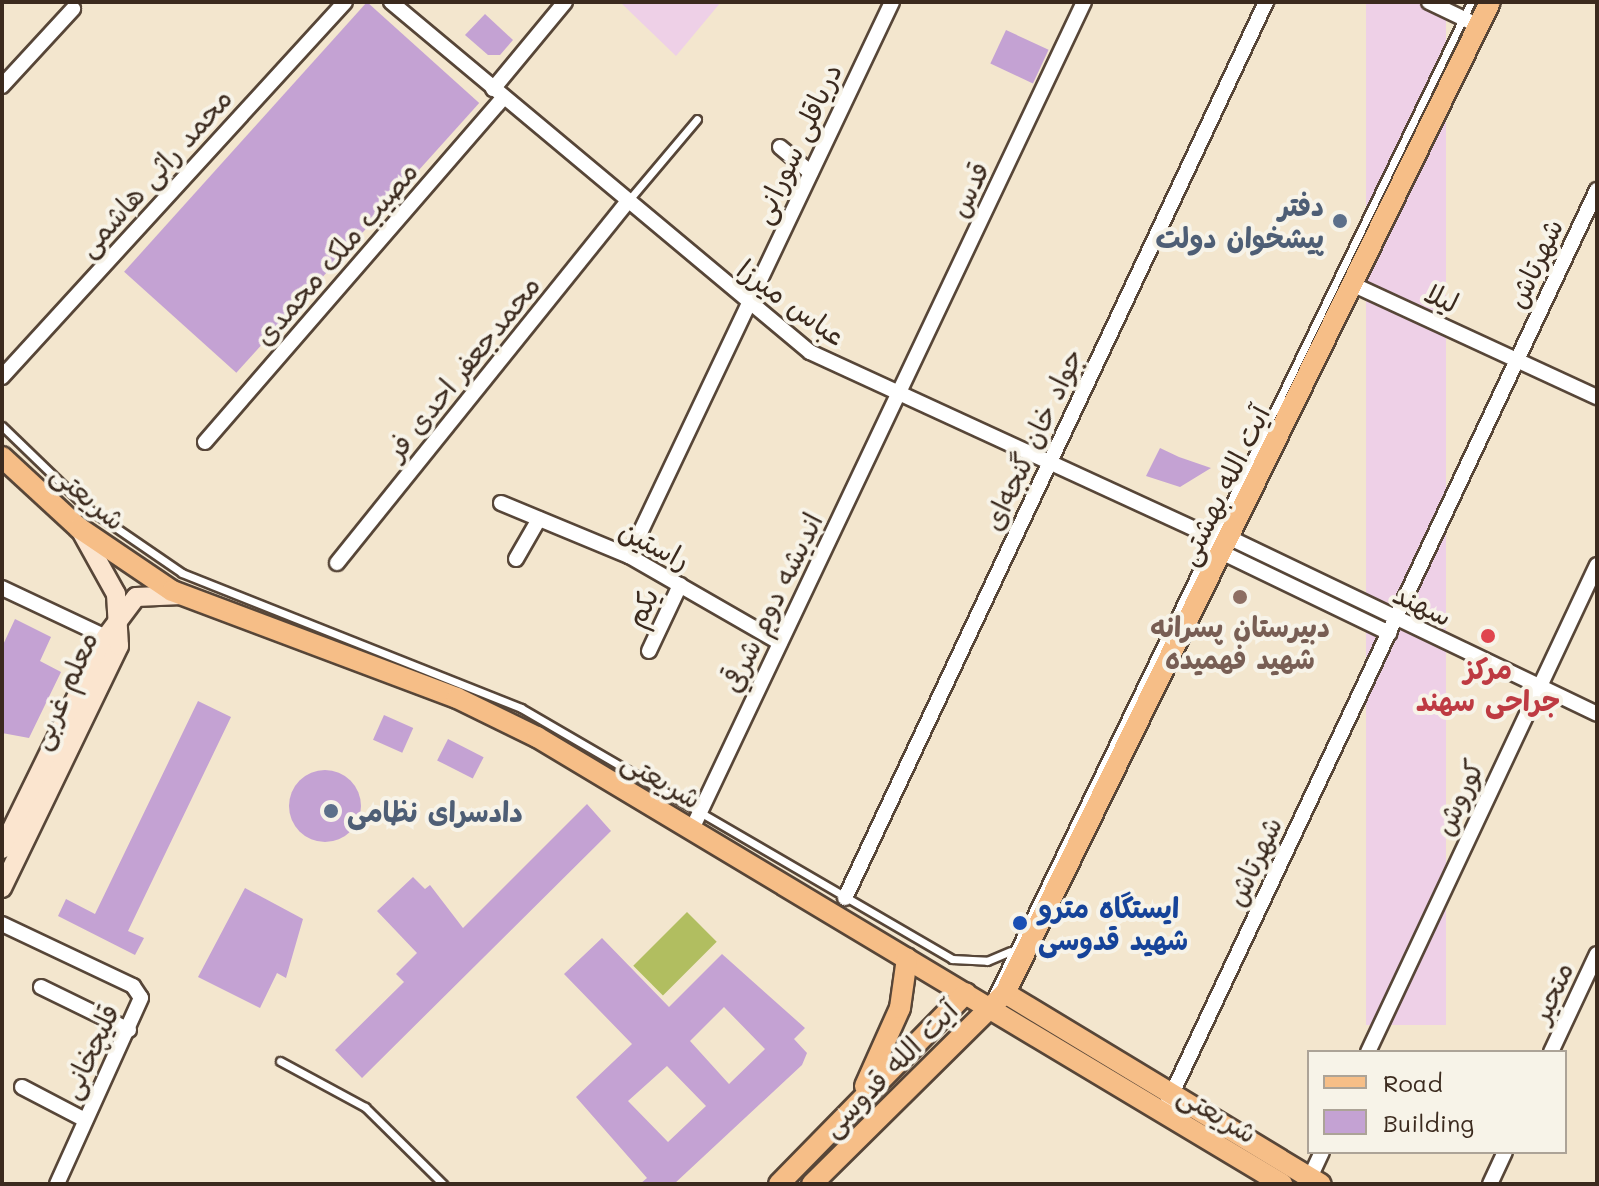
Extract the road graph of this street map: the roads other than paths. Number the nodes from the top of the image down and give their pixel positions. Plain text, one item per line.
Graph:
1 (345, 2) edge
2 (565, 2) edge
3 (892, 2) edge
4 (1084, 2) edge
5 (1266, 2) edge
6 (1429, 2) edge
7 (1471, 2) edge
8 (1490, 2) edge
9 (397, 4) edge
10 (73, 9) dead end
11 (1471, 22) junction
12 (2, 86) edge
13 (498, 93) junction
14 (697, 119) dead end
15 (780, 147) dead end
16 (811, 173) junction
17 (1597, 190) edge
18 (626, 203) junction
19 (1352, 284) junction
20 (747, 306) junction
21 (1516, 360) junction
22 (2, 377) edge
23 (1597, 397) edge
24 (898, 398) junction
25 (2, 426) edge
26 (205, 442) dead end
27 (2, 457) edge
28 (1048, 466) junction
29 (501, 503) dead end
30 (539, 519) junction
31 (79, 528) junction
32 (1221, 542) junction
33 (629, 556) junction
34 (516, 559) dead end
35 (337, 563) dead end
36 (1597, 565) edge
37 (680, 585) junction
38 (2, 588) edge
39 (183, 596) junction
40 (120, 617) junction
41 (1392, 626) junction
42 (106, 637) junction
43 (780, 643) junction
44 (649, 651) dead end
45 (1538, 687) junction
46 (1597, 714) edge
47 (57, 756) junction
48 (696, 820) junction
49 (2, 849) edge
50 (2, 888) edge
51 (841, 906) junction
52 (2, 924) edge
53 (1010, 951) junction
54 (1597, 954) edge
55 (907, 958) junction
56 (41, 987) dead end
57 (966, 993) junction
58 (1005, 993) junction
59 (989, 1008) junction
60 (129, 1030) junction
61 (1369, 1050) edge
62 (1552, 1050) edge
63 (280, 1061) dead end
64 (22, 1087) dead end
65 (1167, 1103) junction
66 (852, 1109) junction
67 (85, 1120) junction
68 (1321, 1154) edge
69 (1504, 1154) edge
70 (1313, 1182) edge
71 (57, 1184) edge
72 (443, 1184) edge
73 (779, 1184) edge
74 (812, 1184) edge
75 (1282, 1184) edge
76 (1490, 1184) edge

1 - 22 street, محمد راثی هاشمی
2 - 13 street, مصیب ملک محمدی
3 - 16 street, دریاقلی سورانی
4 - 24 street, قدس
5 - 28 street, جواد خان گنجه‌ای
6 - 11 street
7 - 11 lane
8 - 11 main road, آیت الله بهشتی
9 - 13 street, عباس میرزا
10 - 12 street
11 - 19 main road, آیت الله بهشتی
11 - 32 lane
13 - 18 street, عباس میرزا
13 - 26 street, مصیب ملک محمدی
14 - 18 lane
15 - 16 street
16 - 20 street, دریاقلی سورانی
17 - 21 street, شهرتاش
18 - 20 street, عباس میرزا
18 - 35 street, محمدجعفر احدی فر
19 - 21 street, لیلا
19 - 32 main road, آیت الله بهشتی
20 - 24 street, عباس میرزا
20 - 33 street, دریاقلی سورانی
21 - 23 street, لیلا
21 - 41 street, شهرتاش
24 - 28 street, عباس میرزا
24 - 43 street, انديشه دوم شرقي
25 - 48 lane
27 - 31 main road, شریعتی
28 - 32 street, عباس میرزا
28 - 51 street, جواد خان گنجه‌ای
29 - 30 street, راستین
30 - 33 street, راستین
30 - 34 street
31 - 39 main road, شریعتی
31 - 40 main road
32 - 41 street, سهند
32 - 53 lane
32 - 58 main road, آیت الله بهشتی
33 - 37 street, راستین
36 - 45 street, کوروش
37 - 43 street, راستین
37 - 44 street, یکم
38 - 42 street
39 - 40 main road
39 - 48 main road, شریعتی
40 - 42 main road, معلم غربی
40 - 47 main road, معلم غربی
41 - 45 street, سهند
41 - 65 street, شهرتاش
42 - 47 main road, معلم غربی
43 - 48 street, انديشه دوم شرقي
45 - 46 street, سهند
45 - 61 street, کوروش
47 - 49 main road, معلم غربی
47 - 50 main road, معلم غربی
48 - 51 main road, شریعتی
51 - 53 lane
51 - 55 main road, شریعتی
52 - 60 street, قلیچخانی
53 - 59 lane
54 - 62 street, متحیر
55 - 57 main road, شریعتی
55 - 66 main road
56 - 60 street
57 - 59 main road, شریعتی
57 - 66 main road, آیت الله قدوسی
58 - 59 main road, آیت الله قدوسی
58 - 65 main road, شریعتی
59 - 65 main road, شریعتی
59 - 74 main road, آیت الله قدوسی
60 - 67 street, قلیچخانی
63 - 72 lane
64 - 67 street
65 - 70 main road, شریعتی
65 - 75 main road, شریعتی
66 - 73 main road, آیت الله قدوسی
67 - 71 street, قلیچخانی
68 - 70 street
69 - 76 street

